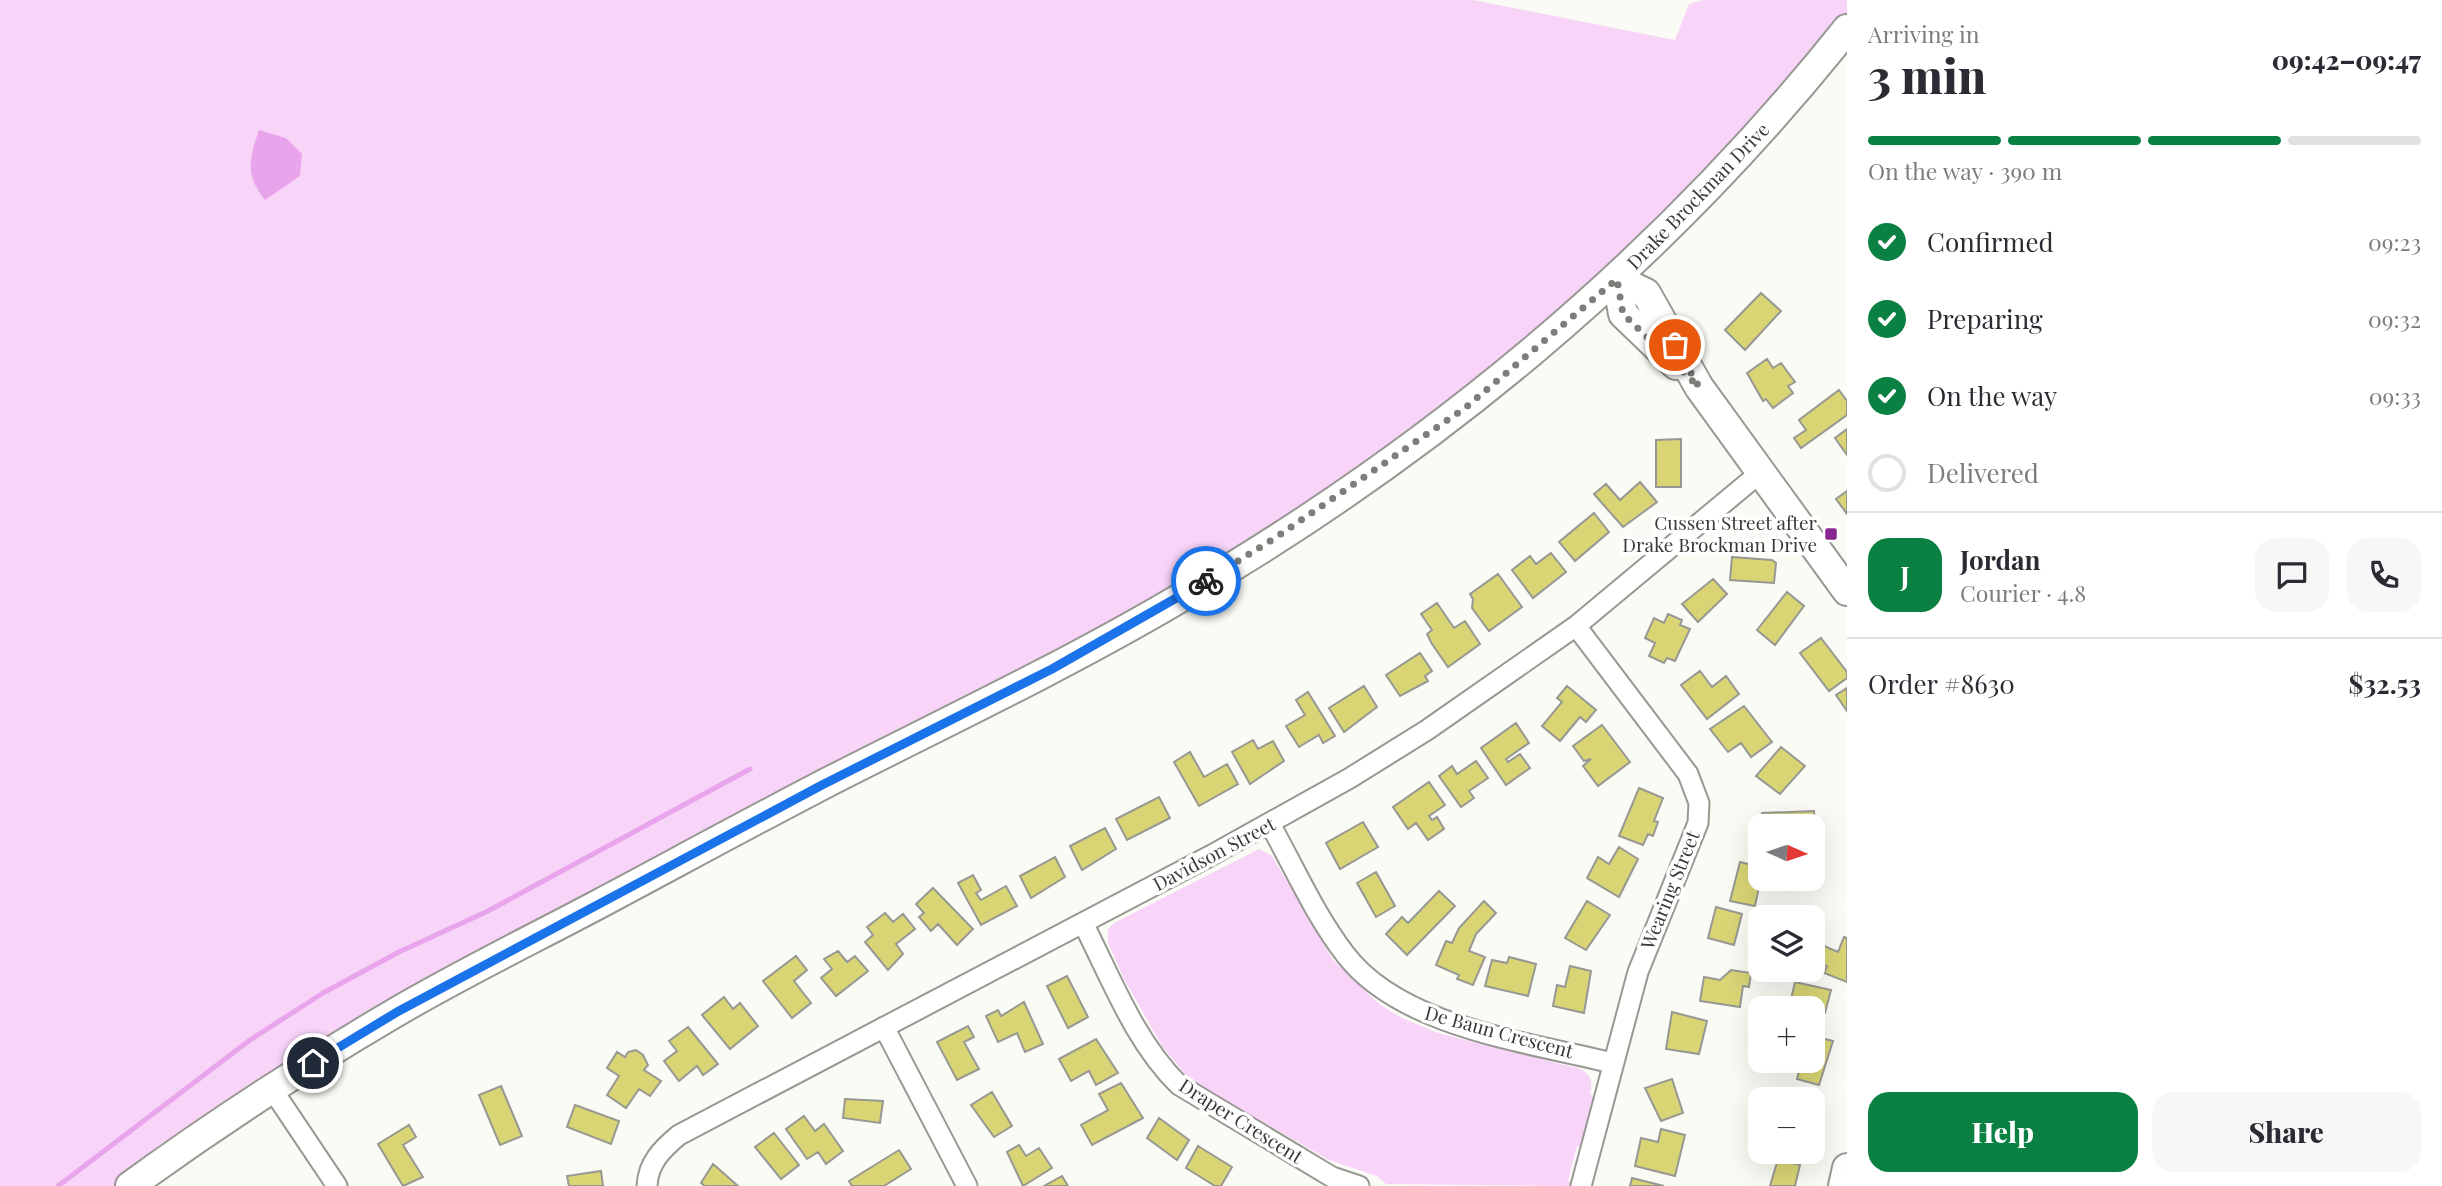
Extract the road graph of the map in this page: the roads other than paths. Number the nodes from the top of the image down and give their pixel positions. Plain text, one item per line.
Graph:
1 (1847, 29) edge
2 (1617, 279) junction
3 (1761, 472) junction
4 (1847, 591) edge
5 (1576, 626) junction
6 (1270, 824) junction
7 (1083, 923) junction
8 (884, 1027) junction
9 (1612, 1063) junction
10 (272, 1089) junction
11 (1847, 1168) edge
12 (130, 1186) edge
13 (337, 1186) edge
14 (648, 1186) edge
15 (967, 1186) edge
16 (1359, 1186) edge
17 (1581, 1186) edge
18 (1843, 1186) edge

1 - 2 main road, Drake Brockman Drive
2 - 3 main road
2 - 10 main road, Drake Brockman Drive
3 - 4 main road
3 - 5 street, Davidson Street
5 - 6 street, Davidson Street
5 - 9 street, Wearing Street
6 - 7 street, Davidson Street
6 - 9 street, De Baun Crescent
7 - 8 street, Davidson Street
7 - 16 street, Draper Crescent
8 - 14 street, Davidson Street
8 - 15 street
9 - 17 street, Wearing Street
10 - 12 main road, Drake Brockman Drive
10 - 13 street
11 - 18 main road

